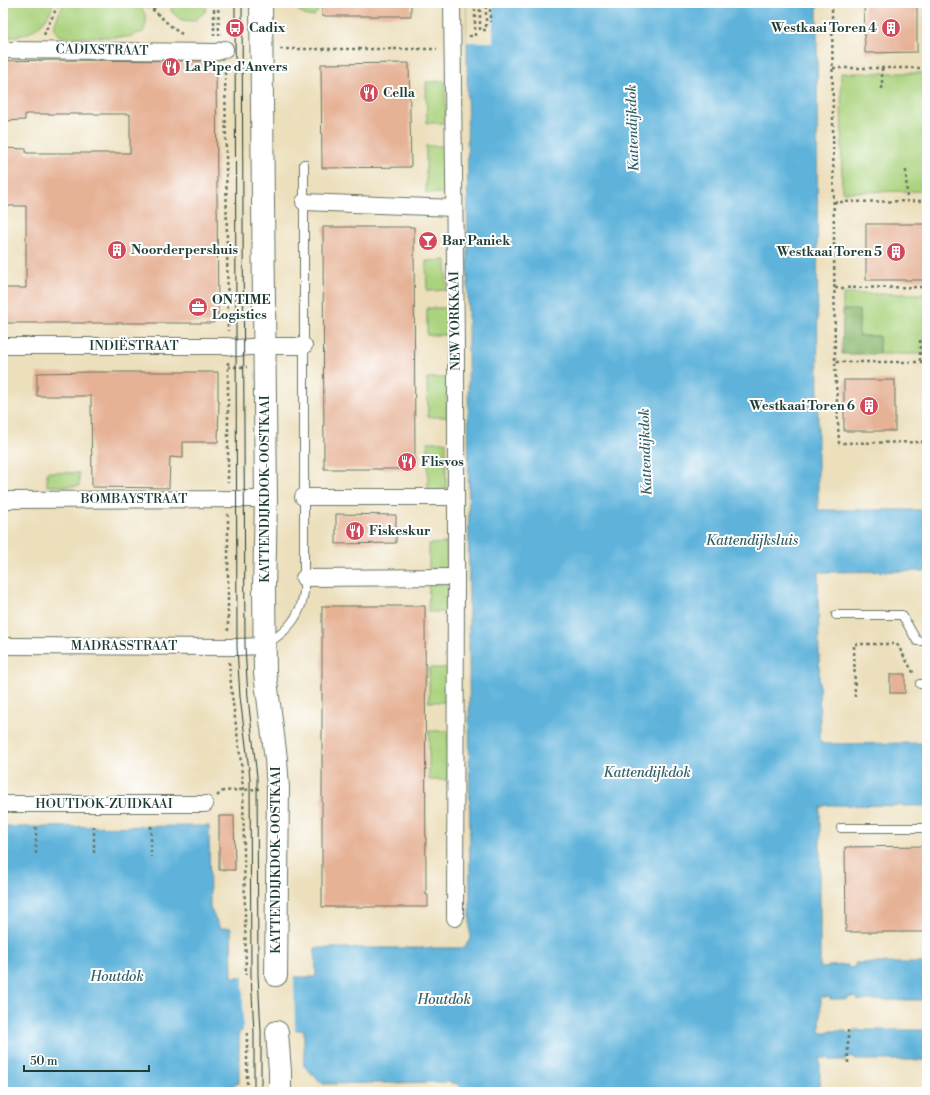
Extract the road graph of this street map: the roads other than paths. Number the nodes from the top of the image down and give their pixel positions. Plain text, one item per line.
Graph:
1 (261, 3) edge
2 (452, 3) edge
3 (3, 50) edge
4 (220, 50) road end
5 (304, 164) dead end
6 (304, 202) junction
7 (454, 208) junction
8 (3, 346) edge
9 (265, 346) junction
10 (304, 346) junction
11 (304, 497) junction
12 (456, 497) junction
13 (266, 499) junction
14 (3, 500) edge
15 (456, 577) junction
16 (304, 578) junction
17 (836, 615) dead end
18 (927, 641) edge
19 (3, 646) edge
20 (255, 646) junction
21 (3, 804) edge
22 (205, 804) road end
23 (841, 828) dead end
24 (927, 828) edge
25 (455, 918) dead end
26 (276, 975) dead end
27 (277, 1032) dead end
28 (280, 1092) edge

1 - 9 street, KATTENDIJKDOK-OOSTKAAI
2 - 7 street, NEW YORKKAAI
3 - 4 street, CADIXSTRAAT
5 - 6 lane
6 - 7 street
6 - 10 lane
7 - 12 street, NEW YORKKAAI
8 - 9 street, INDIËSTRAAT
9 - 10 street, INDIËSTRAAT
9 - 13 street, KATTENDIJKDOK-OOSTKAAI
10 - 11 lane
11 - 12 street
11 - 16 lane
12 - 15 street, NEW YORKKAAI
13 - 14 street, BOMBAYSTRAAT
13 - 20 street, KATTENDIJKDOK-OOSTKAAI
15 - 16 street
15 - 25 street, NEW YORKKAAI
16 - 20 lane
17 - 18 lane
19 - 20 street, MADRASSTRAAT
20 - 26 street, KATTENDIJKDOK-OOSTKAAI
21 - 22 street, HOUTDOK-ZUIDKAAI
23 - 24 lane
27 - 28 street

